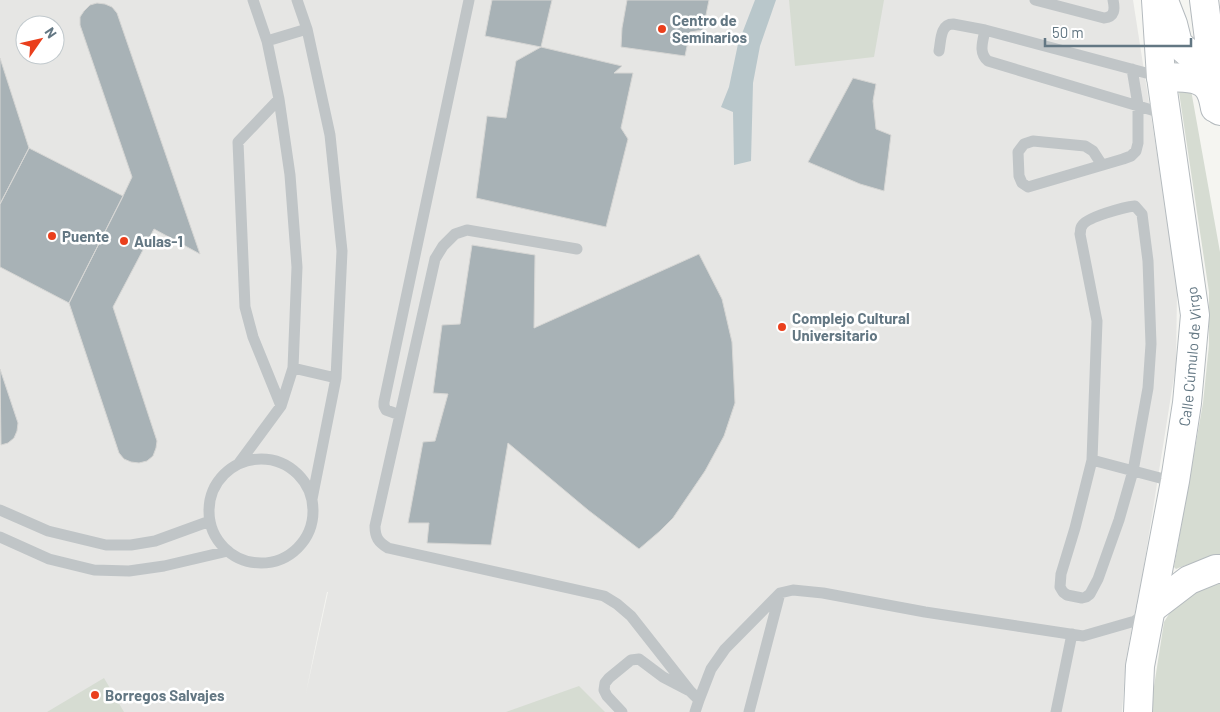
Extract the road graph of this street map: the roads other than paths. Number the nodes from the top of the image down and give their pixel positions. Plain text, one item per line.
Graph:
1 (253, 0) edge
2 (297, 0) edge
3 (469, 0) edge
4 (1035, 0) edge
5 (1113, 0) edge
6 (1156, 0) edge
7 (1164, 0) edge
8 (1204, 0) edge
9 (306, 29) junction
10 (985, 30) junction
11 (267, 41) junction
12 (938, 51) dead end
13 (1211, 55) junction
14 (1132, 69) junction
15 (1161, 77) junction
16 (279, 99) junction
17 (1138, 105) junction
18 (1220, 111) edge
19 (1167, 114) junction
20 (1220, 129) edge
21 (1102, 165) junction
22 (577, 249) dead end
23 (293, 368) junction
24 (336, 378) junction
25 (281, 406) junction
26 (400, 415) junction
27 (1092, 460) junction
28 (239, 463) junction
29 (1133, 471) junction
30 (1175, 481) junction
31 (312, 499) junction
32 (0, 510) edge
33 (210, 521) junction
34 (0, 537) edge
35 (228, 551) junction
36 (1220, 569) edge
37 (780, 593) junction
38 (1151, 609) junction
39 (1072, 634) junction
40 (690, 691) junction
41 (699, 700) junction
42 (622, 712) edge
43 (695, 712) edge
44 (749, 712) edge
45 (1056, 712) edge
46 (1138, 712) edge

1 - 11 lane
2 - 9 lane
3 - 26 lane
4 - 5 lane
6 - 15 main road, Calle Cúmulo de Virgo
7 - 13 main road
8 - 13 main road
9 - 11 lane
9 - 24 lane
10 - 12 lane
10 - 14 lane
10 - 17 lane
11 - 16 lane
13 - 18 main road
14 - 15 lane
14 - 17 lane
15 - 19 main road, Calle Cúmulo de Virgo
15 - 20 main road
16 - 23 lane
16 - 25 lane
17 - 19 lane
17 - 21 lane
19 - 30 main road, Calle Cúmulo de Virgo
21 - 21 lane
22 - 26 lane
23 - 24 lane
23 - 25 lane
24 - 31 lane
25 - 28 lane
26 - 40 lane
27 - 29 lane
27 - 29 lane
27 - 29 lane
28 - 31 lane
28 - 33 lane
29 - 30 lane
30 - 38 main road, Calle Cúmulo de Virgo
31 - 35 lane
32 - 33 lane
33 - 35 lane
34 - 35 lane
36 - 38 main road
37 - 39 lane
37 - 41 lane
37 - 44 lane
38 - 39 lane
38 - 46 main road, Calle Cúmulo de Virgo
39 - 45 lane
40 - 41 lane
40 - 42 lane
41 - 43 lane

